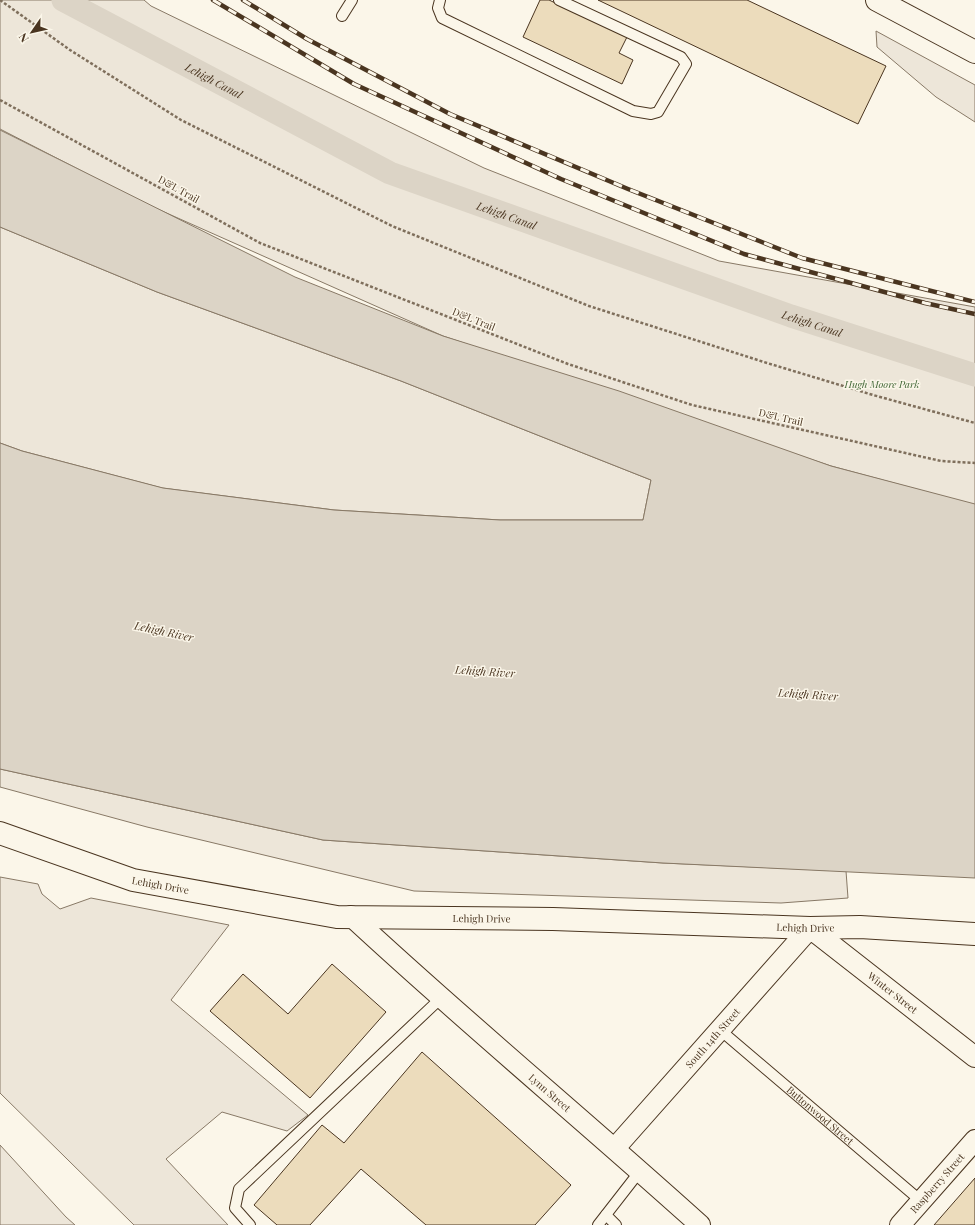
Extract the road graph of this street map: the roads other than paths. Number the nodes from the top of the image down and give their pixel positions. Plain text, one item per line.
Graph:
1 (352, 0) edge
2 (440, 0) edge
3 (559, 0) edge
4 (877, 0) edge
5 (342, 16) dead end
6 (975, 52) edge
7 (0, 832) edge
8 (351, 916) junction
9 (810, 928) junction
10 (975, 934) edge
11 (442, 998) junction
12 (719, 1029) junction
13 (975, 1057) edge
14 (975, 1140) edge
15 (615, 1148) junction
16 (640, 1171) junction
17 (921, 1201) junction
18 (606, 1215) junction
19 (250, 1225) edge
20 (598, 1225) edge
21 (616, 1225) edge
22 (700, 1225) edge
23 (900, 1225) edge

1 - 5 lane
2 - 3 lane
4 - 6 street
7 - 8 street, Lehigh Drive
8 - 9 street, Lehigh Drive
8 - 11 street, Lynn Street
9 - 10 street, Lehigh Drive
9 - 12 street, South 14th Street
9 - 13 street, Winter Street
11 - 15 street, Lynn Street
11 - 19 lane
12 - 15 street, South 14th Street
12 - 17 lane, Buttonwood Street
14 - 17 street, Raspberry Street
15 - 16 street, Lynn Street
16 - 18 lane
16 - 22 street, Lynn Street
17 - 23 street, Raspberry Street
18 - 20 lane
18 - 21 lane

